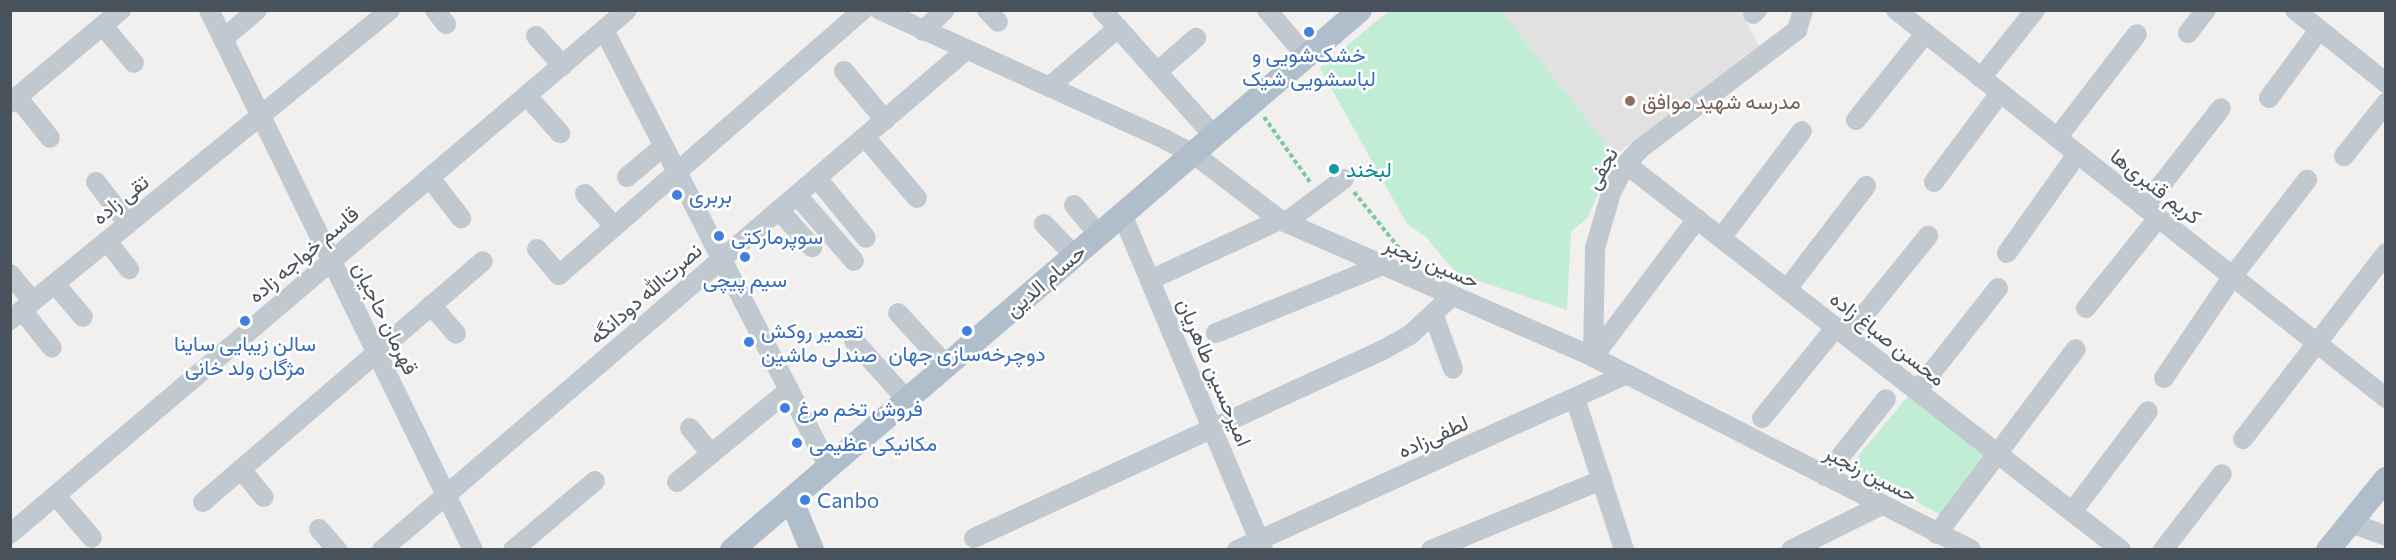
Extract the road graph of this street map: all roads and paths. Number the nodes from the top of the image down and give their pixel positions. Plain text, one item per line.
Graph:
1 (121, 10) edge
2 (209, 10) edge
3 (257, 10) edge
4 (390, 10) edge
5 (627, 10) edge
6 (863, 10) edge
7 (880, 10) edge
8 (945, 10) edge
9 (1267, 10) edge
10 (1360, 10) edge
11 (1803, 10) edge
12 (2034, 10) edge
13 (2206, 10) edge
14 (2295, 10) edge
15 (1897, 11) edge
16 (1112, 17) edge
17 (103, 26) junction
18 (604, 30) junction
19 (2319, 30) junction
20 (923, 31) junction
21 (2188, 33) dead end
22 (1925, 34) junction
23 (2137, 34) dead end
24 (536, 36) dead end
25 (1196, 38) dead end
26 (222, 39) junction
27 (966, 50) junction
28 (1306, 56) junction
29 (134, 63) dead end
30 (562, 66) junction
31 (844, 71) dead end
32 (1157, 72) junction
33 (1982, 78) junction
34 (2385, 83) edge
35 (1049, 87) junction
36 (2000, 93) junction
37 (527, 96) junction
38 (2269, 98) dead end
39 (14, 100) edge
40 (1253, 102) junction
41 (2385, 103) edge
42 (2221, 108) dead end
43 (261, 116) junction
44 (885, 120) junction
45 (1856, 120) dead end
46 (1802, 130) dead end
47 (560, 133) dead end
48 (1214, 136) junction
49 (865, 137) junction
50 (50, 138) dead end
51 (2057, 138) junction
52 (664, 146) junction
53 (1194, 154) junction
54 (2077, 154) junction
55 (2344, 156) dead end
56 (1626, 164) junction
57 (677, 171) junction
58 (627, 177) dead end
59 (430, 178) junction
60 (817, 178) junction
61 (1344, 180) joint
62 (2307, 180) dead end
63 (96, 182) dead end
64 (1934, 182) dead end
65 (1866, 186) dead end
66 (585, 194) dead end
67 (797, 195) junction
68 (917, 198) dead end
69 (1321, 198) junction
70 (1074, 205) dead end
71 (779, 210) junction
72 (2151, 212) junction
73 (1122, 214) junction
74 (461, 218) dead end
75 (1697, 219) junction
76 (1283, 221) junction
77 (128, 224) junction
78 (1044, 224) dead end
79 (614, 226) junction
80 (1098, 234) junction
81 (1928, 237) dead end
82 (866, 238) dead end
83 (1721, 238) junction
84 (107, 241) junction
85 (812, 247) dead end
86 (537, 249) dead end
87 (2007, 253) dead end
88 (2385, 253) edge
89 (1074, 255) junction
90 (1406, 258) dead end
91 (722, 259) junction
92 (483, 261) dead end
93 (854, 261) dead end
94 (332, 262) junction
95 (1380, 266) junction
96 (129, 269) dead end
97 (10, 274) edge
98 (2232, 277) junction
99 (1150, 280) junction
100 (55, 284) junction
101 (1998, 288) dead end
102 (1787, 289) junction
103 (1452, 296) junction
104 (431, 305) junction
105 (2086, 308) dead end
106 (22, 310) edge
107 (898, 313) dead end
108 (1434, 316) junction
109 (83, 317) dead end
110 (1842, 332) junction
111 (1216, 333) dead end
112 (456, 334) dead end
113 (854, 341) dead end
114 (2316, 343) junction
115 (52, 348) dead end
116 (2076, 349) dead end
117 (376, 352) junction
118 (1593, 357) junction
119 (946, 365) junction
120 (1453, 369) dead end
121 (1626, 374) junction
122 (2164, 378) dead end
123 (789, 390) junction
124 (1917, 391) junction
125 (1575, 398) junction
126 (2385, 398) edge
127 (906, 399) junction
128 (1886, 399) dead end
129 (2148, 411) dead end
130 (1762, 418) dead end
131 (690, 428) dead end
132 (1213, 429) junction
133 (2243, 439) dead end
134 (1997, 453) junction
135 (711, 454) junction
136 (828, 466) junction
137 (241, 469) junction
138 (2222, 474) dead end
139 (1825, 476) junction
140 (1602, 480) junction
141 (2385, 480) edge
142 (595, 481) dead end
143 (677, 482) dead end
144 (446, 494) junction
145 (56, 496) junction
146 (264, 496) dead end
147 (791, 499) junction
148 (203, 502) dead end
149 (1882, 505) junction
150 (2072, 512) junction
151 (2351, 523) junction
152 (319, 529) dead end
153 (10, 534) edge
154 (1937, 534) junction
155 (2385, 536) edge
156 (92, 538) dead end
157 (974, 538) dead end
158 (1261, 544) edge
159 (337, 549) edge
160 (382, 549) edge
161 (473, 549) edge
162 (513, 549) edge
163 (732, 549) edge
164 (812, 549) edge
165 (1237, 549) edge
166 (1431, 549) edge
167 (1622, 549) edge
168 (1791, 549) edge
169 (1971, 549) edge
170 (2121, 549) edge
171 (2163, 549) edge
172 (2328, 549) edge

1 - 17 street
2 - 26 street, قهرمان حاجیان
3 - 26 street
4 - 43 street, تقی زاده
5 - 18 street, قاسم خواجه زاده
6 - 57 street
7 - 20 street, حسین رنجبر
8 - 20 street
9 - 28 street
10 - 28 main road, حسام الدین
11 - 56 street, نجفی
12 - 33 street
13 - 21 street
14 - 19 street
15 - 22 street, کریم قنبری‌ها
16 - 32 street
16 - 35 street
17 - 29 street
17 - 39 street
18 - 30 street, قاسم خواجه زاده
18 - 52 street
19 - 34 street
19 - 38 street
20 - 27 street, حسین رنجبر
22 - 33 street, کریم قنبری‌ها
22 - 45 street
23 - 51 street
24 - 30 street
25 - 32 street
26 - 43 street, قهرمان حاجیان
27 - 35 street, حسین رنجبر
27 - 44 street, نصرت‌الله دودانگه
28 - 40 main road, حسام الدین
30 - 37 street, قاسم خواجه زاده
31 - 44 street
32 - 48 street
33 - 36 street, کریم قنبری‌ها
35 - 53 street, حسین رنجبر
36 - 51 street, کریم قنبری‌ها
36 - 64 street
37 - 47 street
37 - 59 street, قاسم خواجه زاده
39 - 50 street
40 - 48 main road, حسام الدین
40 - 69 path
41 - 55 street
42 - 72 street
43 - 77 street, تقی زاده
43 - 94 street, قهرمان حاجیان
44 - 49 street, نصرت‌الله دودانگه
46 - 83 street
48 - 53 main road, حسام الدین
49 - 60 street, نصرت‌الله دودانگه
49 - 68 street
51 - 54 street, کریم قنبری‌ها
52 - 57 street
52 - 58 street
53 - 73 main road, حسام الدین
53 - 76 street, حسین رنجبر
54 - 72 street, کریم قنبری‌ها
54 - 87 street
56 - 75 street, محسن صباغ زاده
56 - 118 street, نجفی
57 - 79 street
57 - 91 street
59 - 74 street
59 - 94 street, قاسم خواجه زاده
60 - 67 street, نصرت‌الله دودانگه
60 - 82 street
61 - 69 street
61 - 90 path
62 - 98 street
63 - 77 street
65 - 102 street
66 - 79 street
67 - 71 street, نصرت‌الله دودانگه
67 - 93 street
69 - 76 street
70 - 80 street
71 - 85 street
71 - 91 street, نصرت‌الله دودانگه
72 - 98 street, کریم قنبری‌ها
72 - 105 street
73 - 80 main road, حسام الدین
73 - 99 street, امیرحسین طاهریان
75 - 83 street, محسن صباغ زاده
75 - 118 street
76 - 95 street, حسین رنجبر
76 - 99 street
77 - 84 street, تقی زاده
78 - 89 street
79 - 86 street
80 - 89 main road, حسام الدین
81 - 110 street
83 - 102 street, محسن صباغ زاده
84 - 96 street
84 - 100 street, تقی زاده
88 - 114 street
89 - 119 main road, حسام الدین
91 - 123 street
91 - 144 street, نصرت‌الله دودانگه
92 - 104 street
94 - 117 street, قهرمان حاجیان
94 - 145 street, قاسم خواجه زاده
95 - 103 street, حسین رنجبر
95 - 111 street
97 - 106 street
98 - 114 street, کریم قنبری‌ها
98 - 122 street
99 - 132 street, امیرحسین طاهریان
100 - 106 street, تقی زاده
100 - 109 street
101 - 124 street
102 - 110 street, محسن صباغ زاده
103 - 108 street
103 - 118 street, حسین رنجبر
104 - 112 street
104 - 117 street
106 - 115 street
107 - 119 street
108 - 120 street
108 - 132 street
110 - 124 street, محسن صباغ زاده
110 - 130 street
113 - 127 street
114 - 126 street, کریم قنبری‌ها
114 - 133 street
116 - 134 street
117 - 137 street
117 - 144 street, قهرمان حاجیان
118 - 121 street, حسین رنجبر
119 - 127 main road, حسام الدین
121 - 125 street, لطفی‌زاده
121 - 139 street, حسین رنجبر
123 - 135 street
123 - 136 street
124 - 134 street, محسن صباغ زاده
125 - 140 street
125 - 158 street, لطفی‌زاده
127 - 136 main road, حسام الدین
128 - 139 street
129 - 150 street
131 - 135 street
132 - 157 street
132 - 158 street, امیرحسین طاهریان
134 - 150 street, محسن صباغ زاده
134 - 154 street
135 - 143 street
136 - 147 main road, حسام الدین
137 - 146 street
137 - 148 street
138 - 171 street
139 - 149 street, حسین رنجبر
140 - 166 street
140 - 167 street
141 - 151 main road
142 - 162 street
144 - 160 street, نصرت‌الله دودانگه
144 - 161 street, قهرمان حاجیان
145 - 153 street, قاسم خواجه زاده
145 - 156 street
147 - 163 main road, حسام الدین
147 - 164 main road
149 - 154 street, حسین رنجبر
149 - 168 street
150 - 170 street, محسن صباغ زاده
151 - 155 street
151 - 172 main road
152 - 159 street
154 - 169 street, حسین رنجبر
158 - 165 street, لطفی‌زاده

